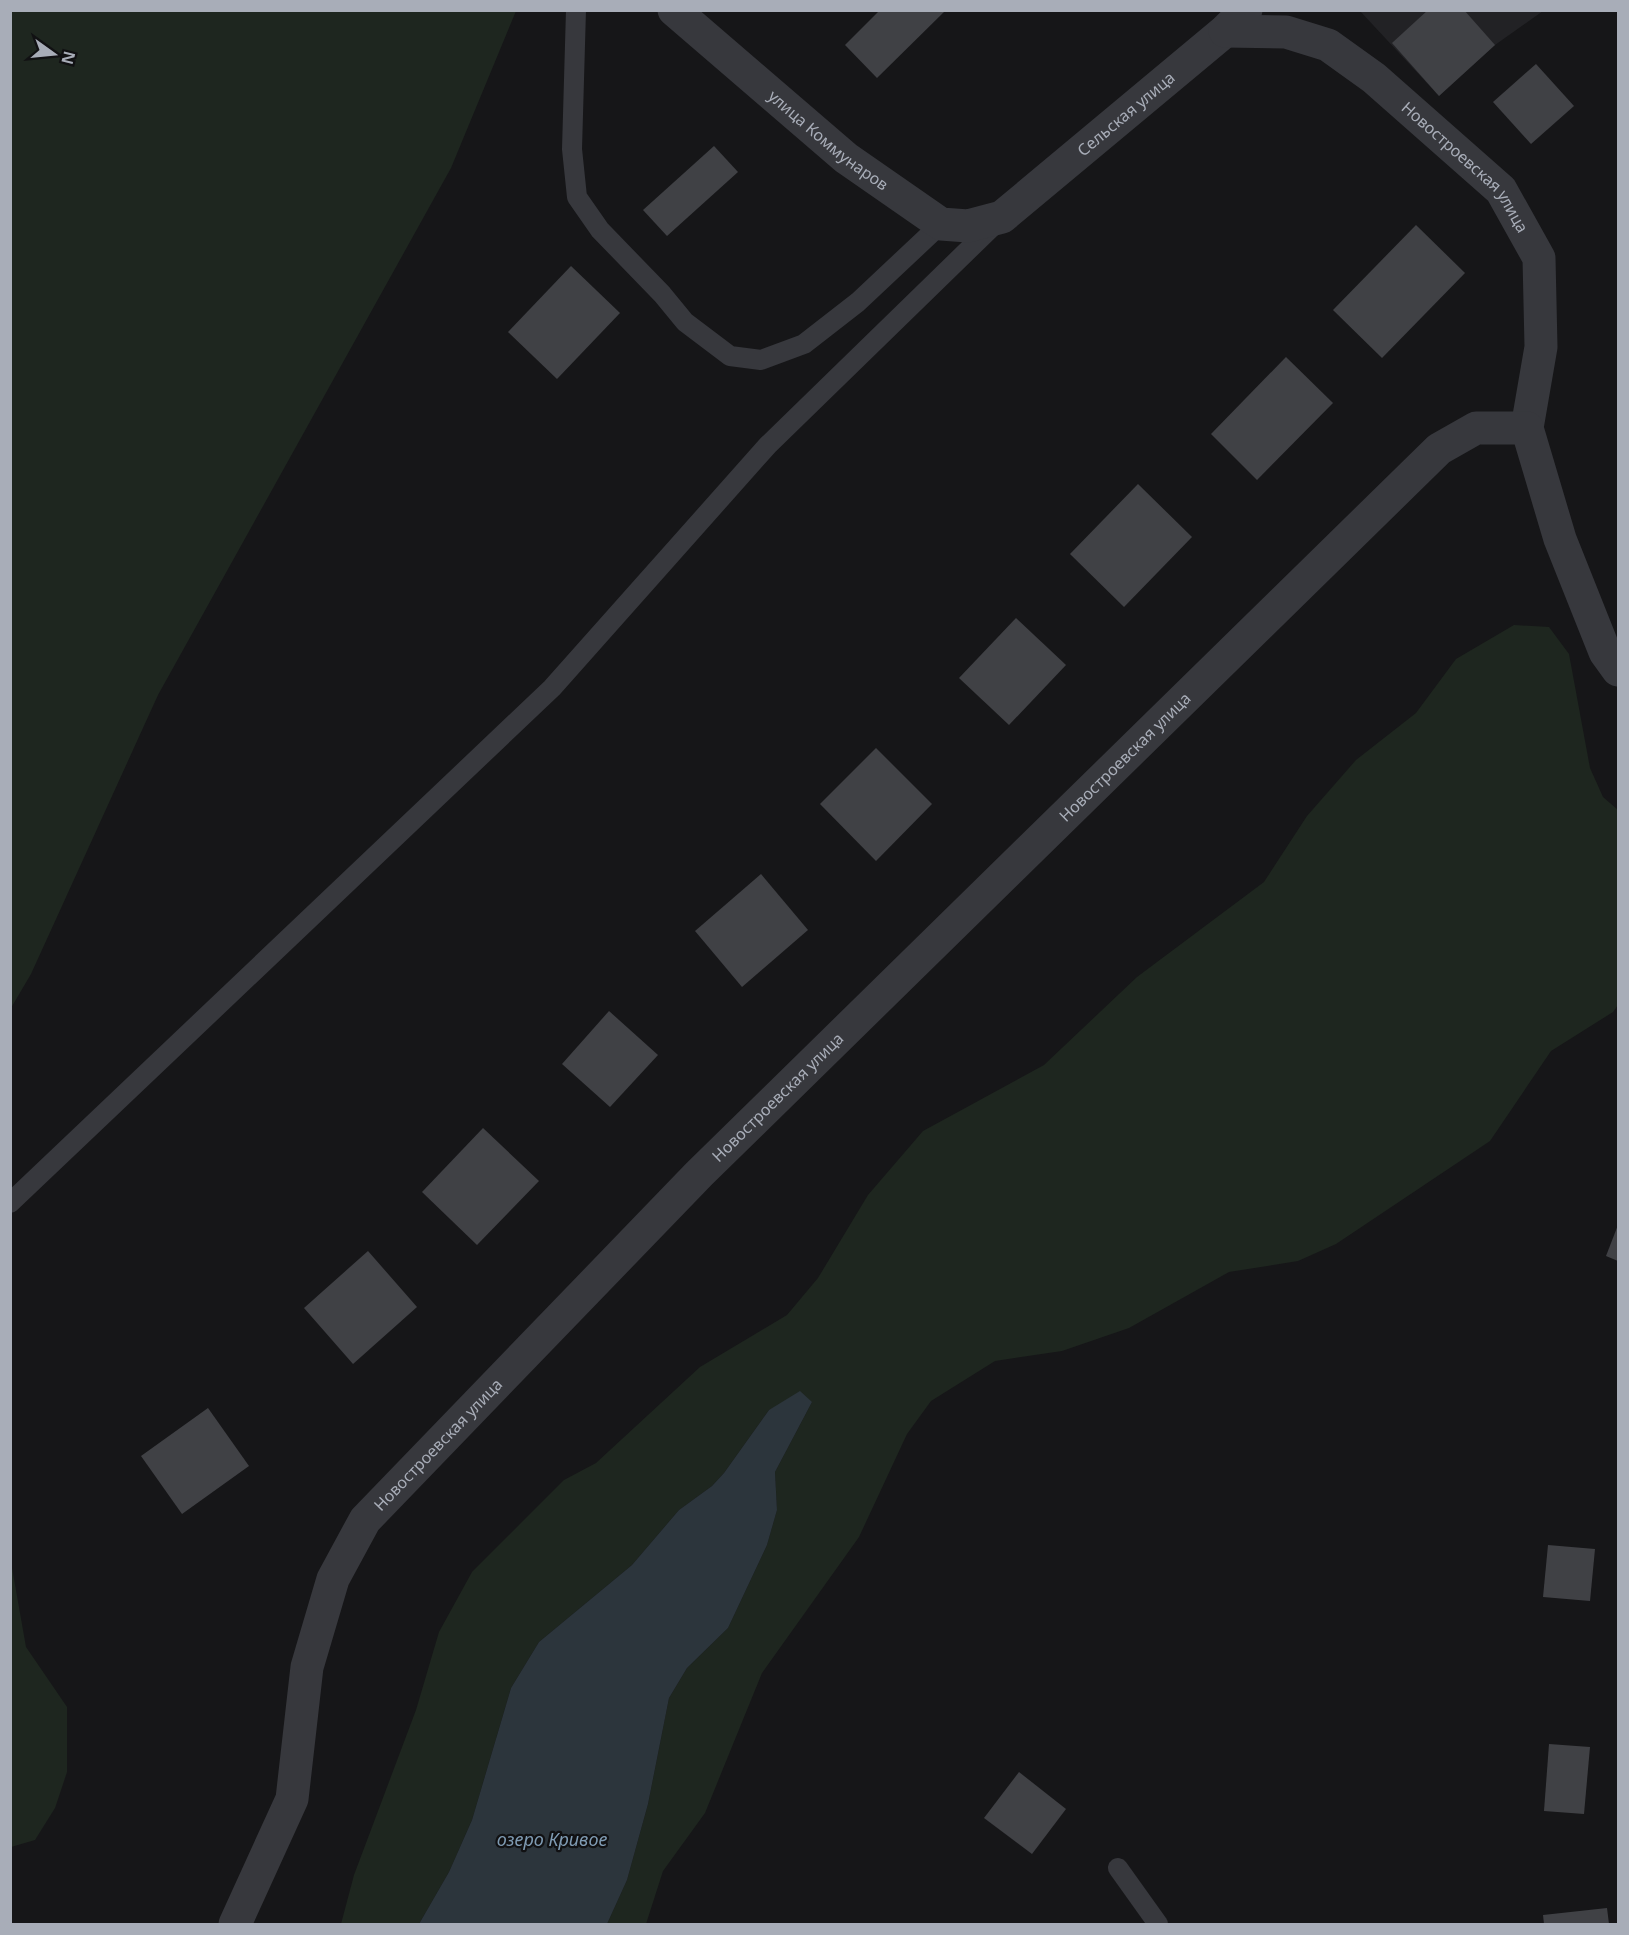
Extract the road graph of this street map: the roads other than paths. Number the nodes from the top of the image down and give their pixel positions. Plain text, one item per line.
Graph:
1 (576, 10) edge
2 (674, 10) edge
3 (1235, 21) edge
4 (1002, 217) junction
5 (941, 224) junction
6 (1527, 428) junction
7 (1618, 670) edge
8 (10, 1203) edge
9 (1118, 1868) dead end
10 (235, 1924) edge
11 (1158, 1924) edge

1 - 5 lane
2 - 5 street, улица Коммунаров
3 - 4 street, Сельская улица
3 - 6 street, Новостроевская улица
4 - 5 street
4 - 8 lane
6 - 7 street, Новостроевская улица
6 - 10 street, Новостроевская улица
9 - 11 lane

